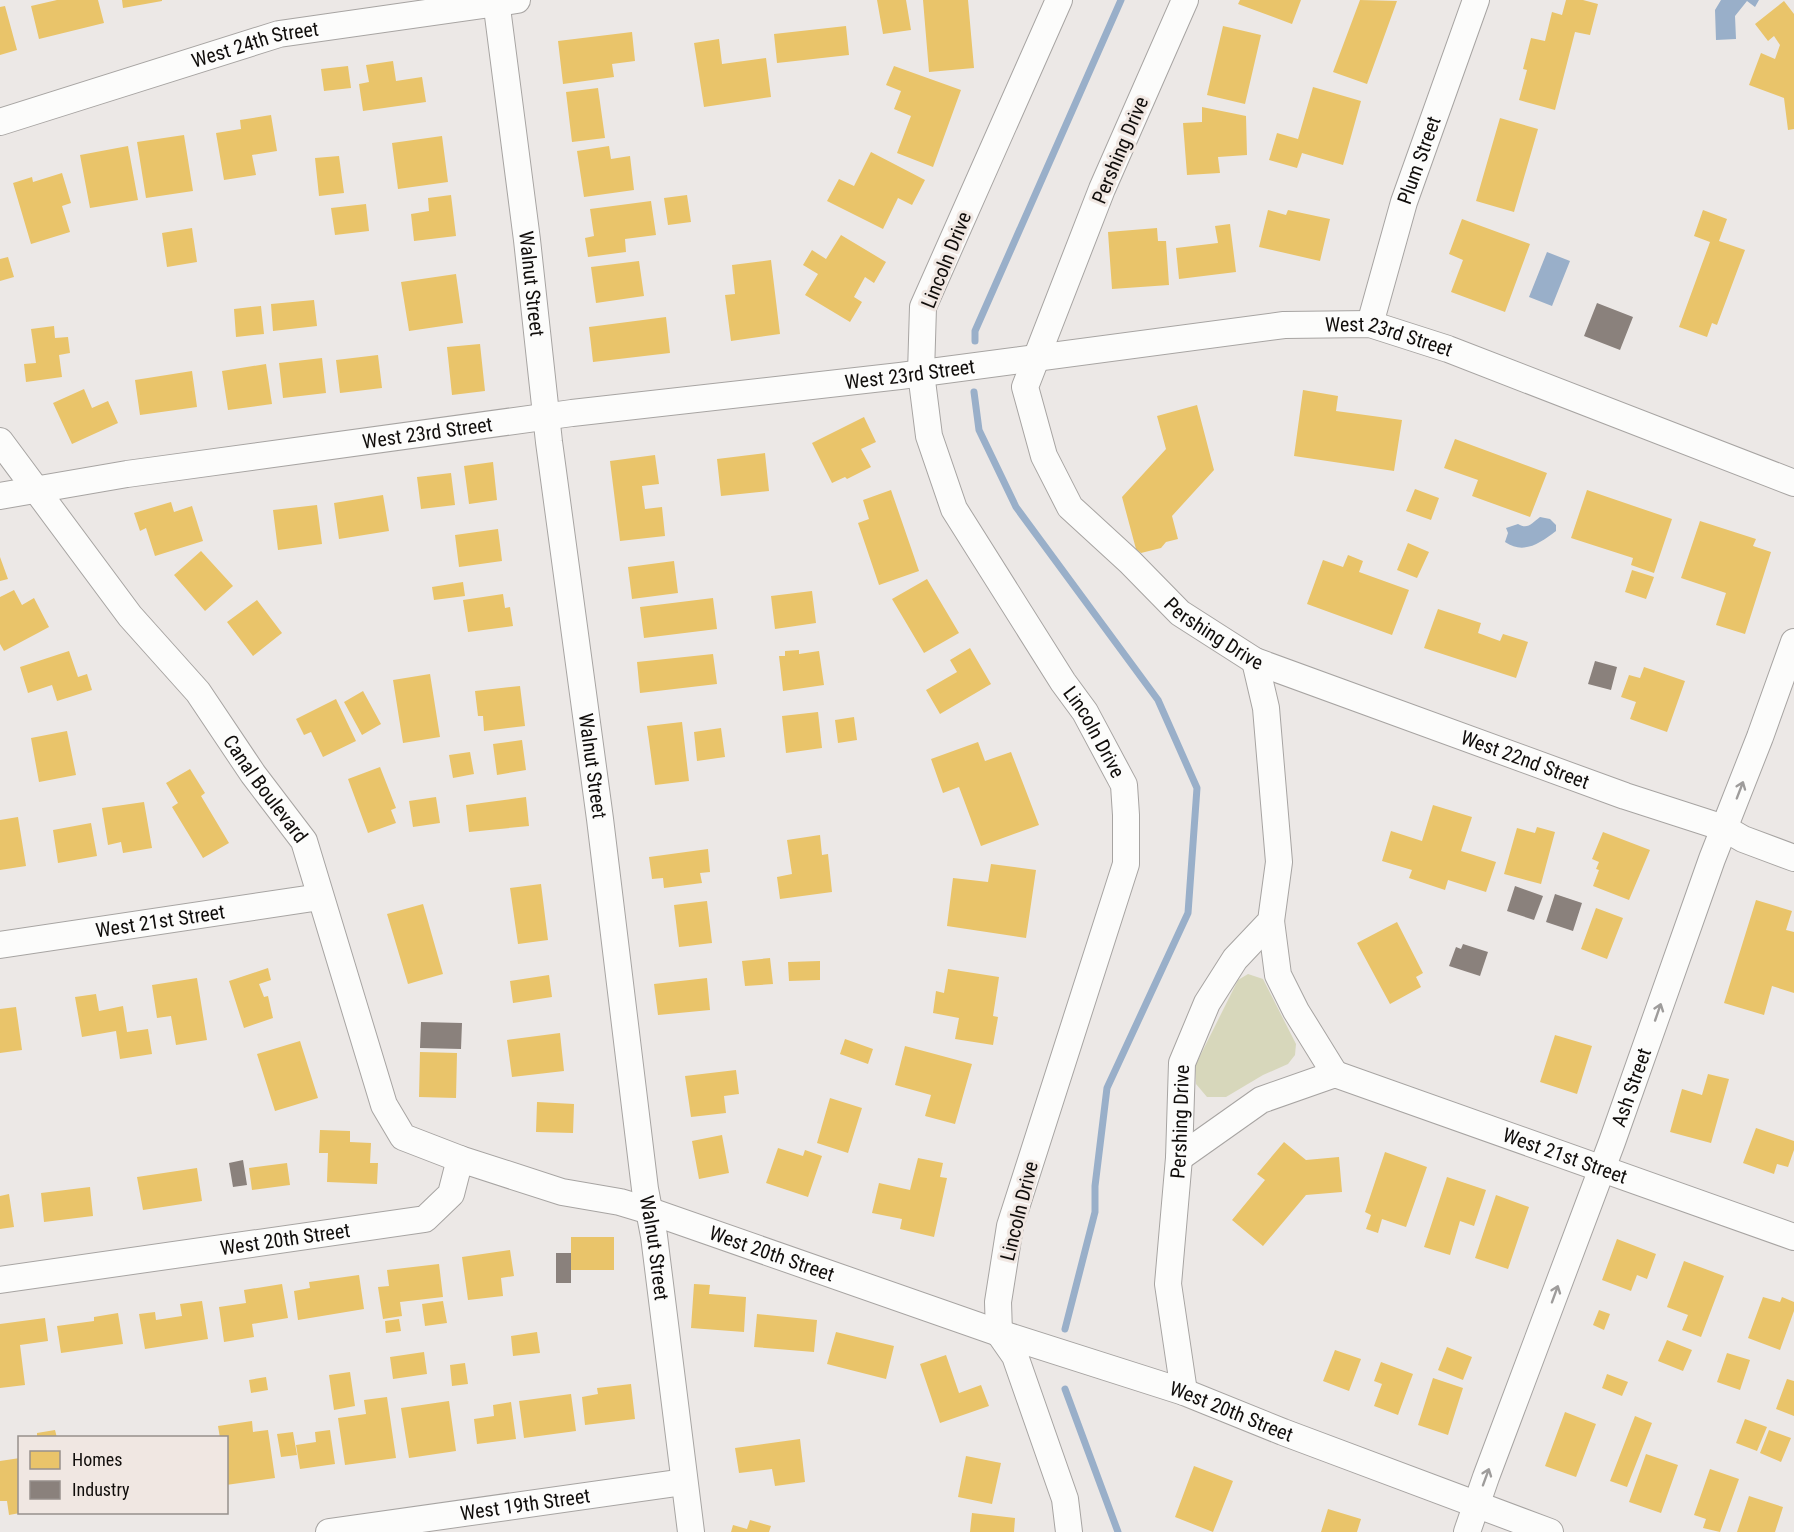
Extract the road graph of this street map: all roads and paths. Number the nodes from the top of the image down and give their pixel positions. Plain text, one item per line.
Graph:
1 (1059, 0) edge
2 (1185, 0) edge
3 (1476, 0) edge
4 (503, 1) edge
5 (0, 122) edge
6 (1370, 324) junction
7 (1038, 357) junction
8 (921, 373) junction
9 (547, 418) junction
10 (0, 441) edge
11 (1794, 483) edge
12 (36, 489) junction
13 (0, 496) edge
14 (1794, 642) edge
15 (1255, 661) junction
16 (1724, 828) junction
17 (1794, 858) edge
18 (320, 897) junction
19 (1271, 921) junction
20 (0, 945) edge
21 (1335, 1074) junction
22 (1179, 1158) junction
23 (460, 1159) junction
24 (1602, 1168) junction
25 (650, 1211) junction
26 (1794, 1236) edge
27 (0, 1280) edge
28 (999, 1333) junction
29 (1184, 1392) junction
30 (684, 1482) junction
31 (1476, 1504) junction
32 (329, 1532) edge
33 (691, 1532) edge
34 (1069, 1532) edge
35 (1467, 1532) edge
36 (1550, 1532) edge

1 - 8 street, Lincoln Drive
2 - 7 street, Pershing Drive
3 - 6 street, Plum Street
4 - 5 street, West 24th Street
4 - 9 street, Walnut Street
6 - 7 street, West 23rd Street
6 - 11 street, West 23rd Street
7 - 8 street, West 23rd Street
7 - 15 street, Pershing Drive
8 - 9 street, West 23rd Street
8 - 28 street, Lincoln Drive
9 - 12 street, West 23rd Street
9 - 25 street, Walnut Street
10 - 12 street, Canal Boulevard
12 - 13 street, West 23rd Street
12 - 18 street, Canal Boulevard
16 -> 14 street, Ash Street
15 - 16 street, West 22nd Street
15 - 19 street, Pershing Drive
16 - 17 street, West 22nd Street
24 -> 16 street, Ash Street
18 - 20 street, West 21st Street
18 - 23 street, Canal Boulevard
19 - 21 street
19 - 22 street, Pershing Drive
21 - 22 street
21 - 24 street, West 21st Street
22 - 29 street, Pershing Drive
23 - 25 street, West 20th Street
23 - 27 street, West 20th Street
24 - 26 street, West 21st Street
31 -> 24 street, Ash Street
25 - 28 street, West 20th Street
25 - 30 street, Walnut Street
28 - 29 street, West 20th Street
28 - 34 street
29 - 31 street, West 20th Street
30 - 32 street, West 19th Street
30 - 33 street, Walnut Street
31 - 35 street, Ash Street
31 - 36 street, West 20th Street

